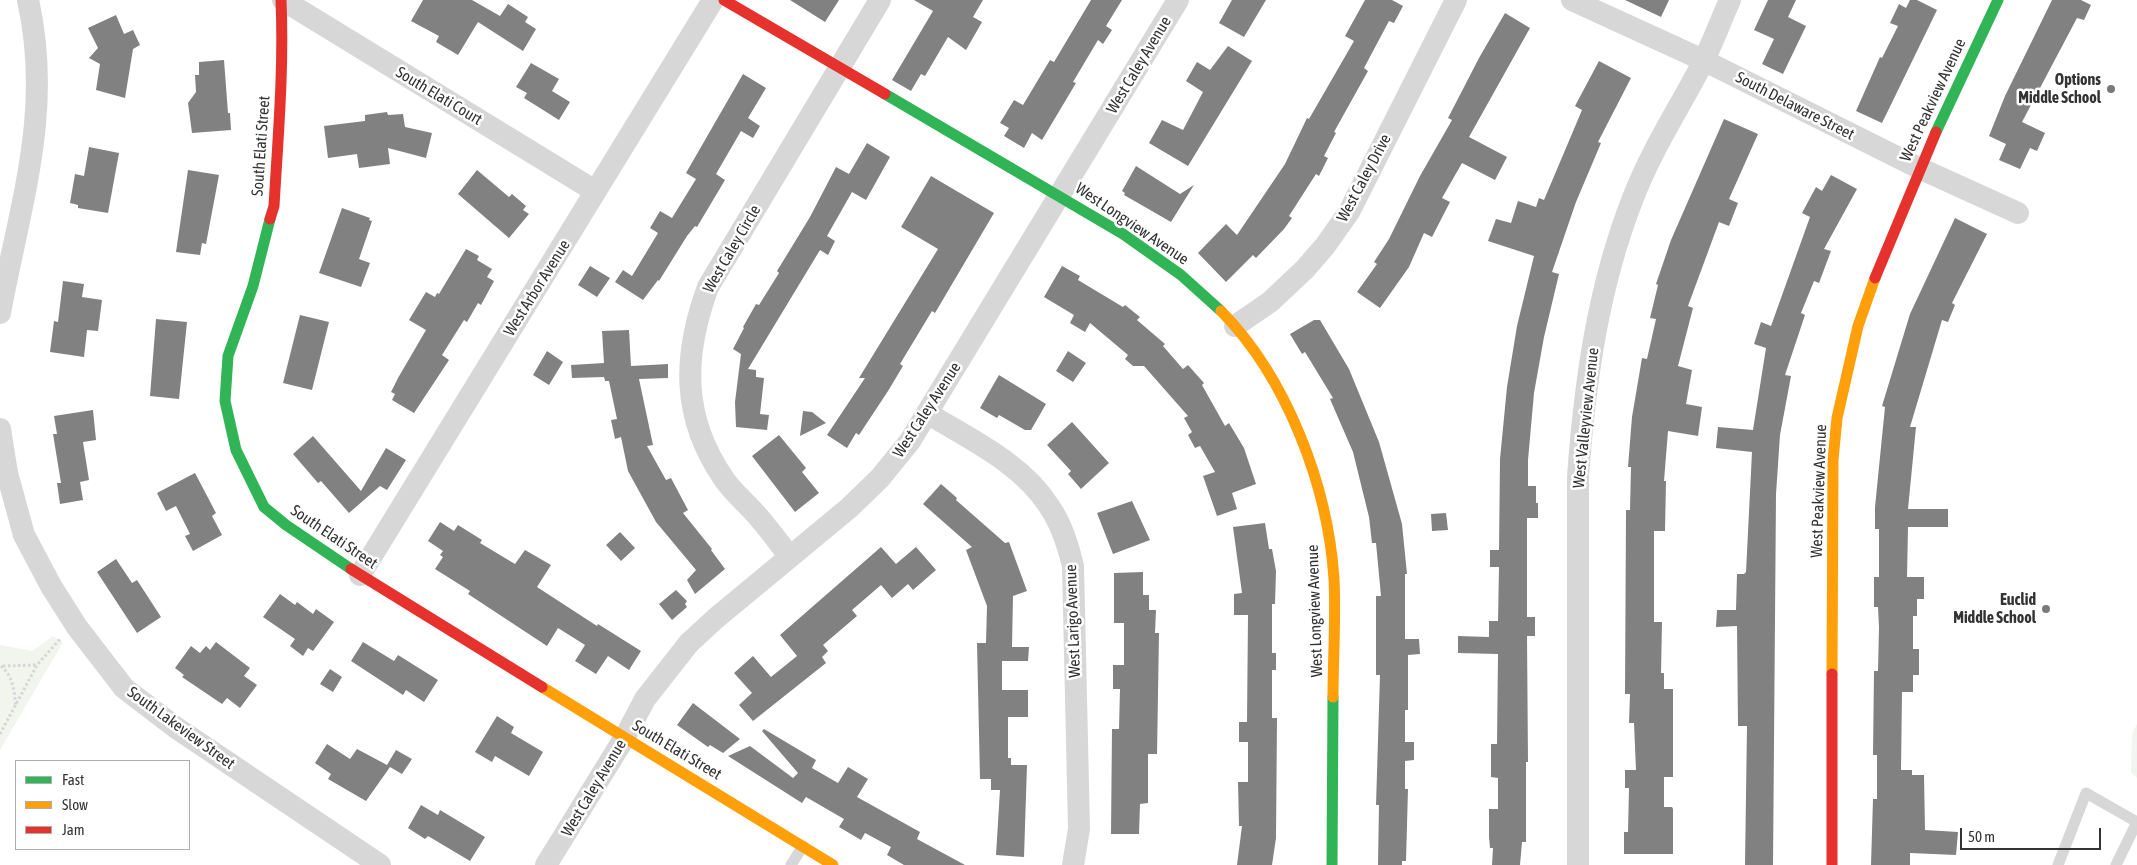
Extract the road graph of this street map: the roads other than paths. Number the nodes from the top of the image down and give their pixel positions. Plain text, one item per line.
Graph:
1 (28, 0) edge
2 (282, 0) edge
3 (713, 0) edge
4 (724, 0) edge
5 (880, 0) edge
6 (1178, 0) edge
7 (1456, 0) edge
8 (1572, 0) edge
9 (1730, 0) edge
10 (1998, 0) edge
11 (1703, 60) junction
12 (839, 67) junction
13 (1920, 168) junction
14 (595, 191) junction
15 (1061, 196) junction
16 (2018, 213) dead end
17 (0, 313) edge
18 (1235, 326) junction
19 (927, 413) junction
20 (0, 429) edge
21 (790, 557) junction
22 (360, 574) junction
23 (625, 737) junction
24 (803, 846) junction
25 (380, 865) edge
26 (546, 865) edge
27 (791, 865) edge
28 (833, 865) edge
29 (1073, 865) edge
30 (1332, 865) edge
31 (1578, 865) edge
32 (1832, 865) edge
33 (2058, 865) edge
34 (2116, 865) edge

1 - 17 street
2 - 14 street, South Elati Court
2 - 22 street, South Elati Street
3 - 14 street, West Arbor Avenue
4 - 12 street, West Longview Avenue
5 - 12 street, West Caley Circle
6 - 15 street, West Caley Avenue
7 - 18 street, West Caley Drive
8 - 11 street, South Delaware Street
9 - 11 street, West Valleyview Avenue
10 - 13 street, West Peakview Avenue
11 - 13 street, South Delaware Street
11 - 31 street, West Valleyview Avenue
12 - 15 street, West Longview Avenue
12 - 21 street, West Caley Circle
13 - 16 street, South Delaware Street
13 - 32 street, West Peakview Avenue
14 - 22 street, West Arbor Avenue
15 - 18 street, West Longview Avenue
15 - 19 street, West Caley Avenue
18 - 30 street, West Longview Avenue
19 - 21 street, West Caley Avenue
19 - 29 street, West Larigo Avenue
20 - 25 street, South Lakeview Street
21 - 23 street, West Caley Avenue
22 - 23 street, South Elati Street
23 - 24 street, South Elati Street
23 - 26 street, West Caley Avenue
24 - 27 lane
24 - 28 street, South Elati Street
33 - 34 lane

